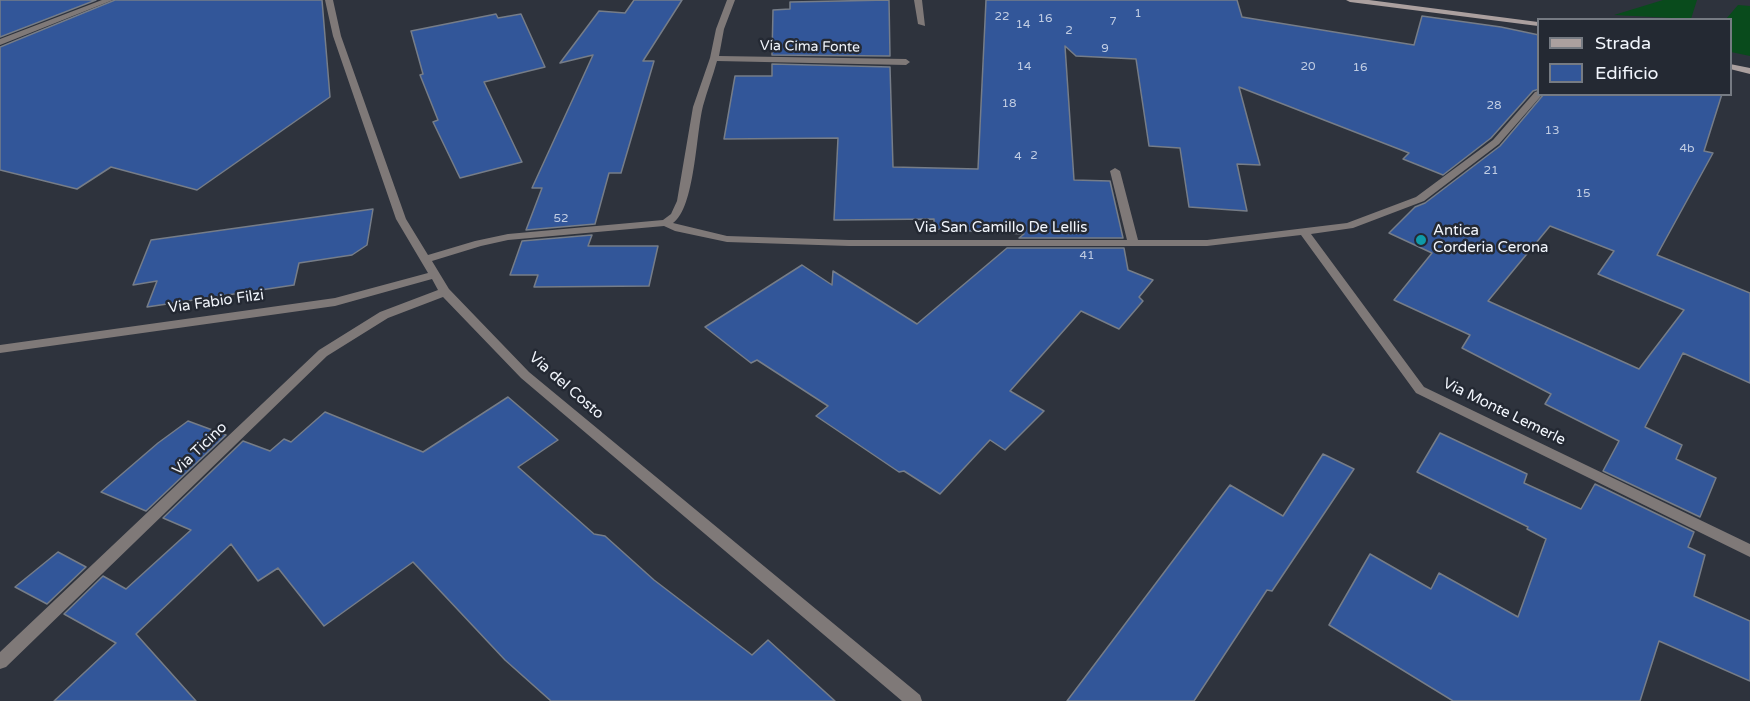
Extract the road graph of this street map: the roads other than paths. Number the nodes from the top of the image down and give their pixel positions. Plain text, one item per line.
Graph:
1 (109, 0) edge
2 (329, 0) edge
3 (730, 0) edge
4 (918, 0) edge
5 (1350, 0) edge
6 (922, 24) dead end
7 (1537, 24) edge
8 (0, 42) edge
9 (714, 58) junction
10 (906, 63) dead end
11 (1732, 66) edge
12 (1750, 71) edge
13 (1537, 96) edge
14 (1115, 171) dead end
15 (666, 223) junction
16 (1302, 231) junction
17 (1133, 242) junction
18 (424, 260) junction
19 (433, 275) junction
20 (445, 292) junction
21 (0, 349) edge
22 (1750, 551) edge
23 (0, 662) edge
24 (914, 701) edge

1 - 8 street
2 - 18 street, Via del Costo
3 - 9 street
4 - 6 street
5 - 7 street
9 - 10 street, Via Cima Fonte
9 - 15 street
11 - 12 street
13 - 16 street, Via San Camillo De Lellis
14 - 17 street
15 - 17 street, Via San Camillo De Lellis
15 - 18 street, Via San Camillo De Lellis
16 - 17 street, Via San Camillo De Lellis
16 - 22 street, Via Monte Lemerle
18 - 19 street, Via del Costo
19 - 20 street, Via del Costo
19 - 21 street, Via Fabio Filzi
20 - 23 street, Via Ticino
20 - 24 street, Via del Costo

